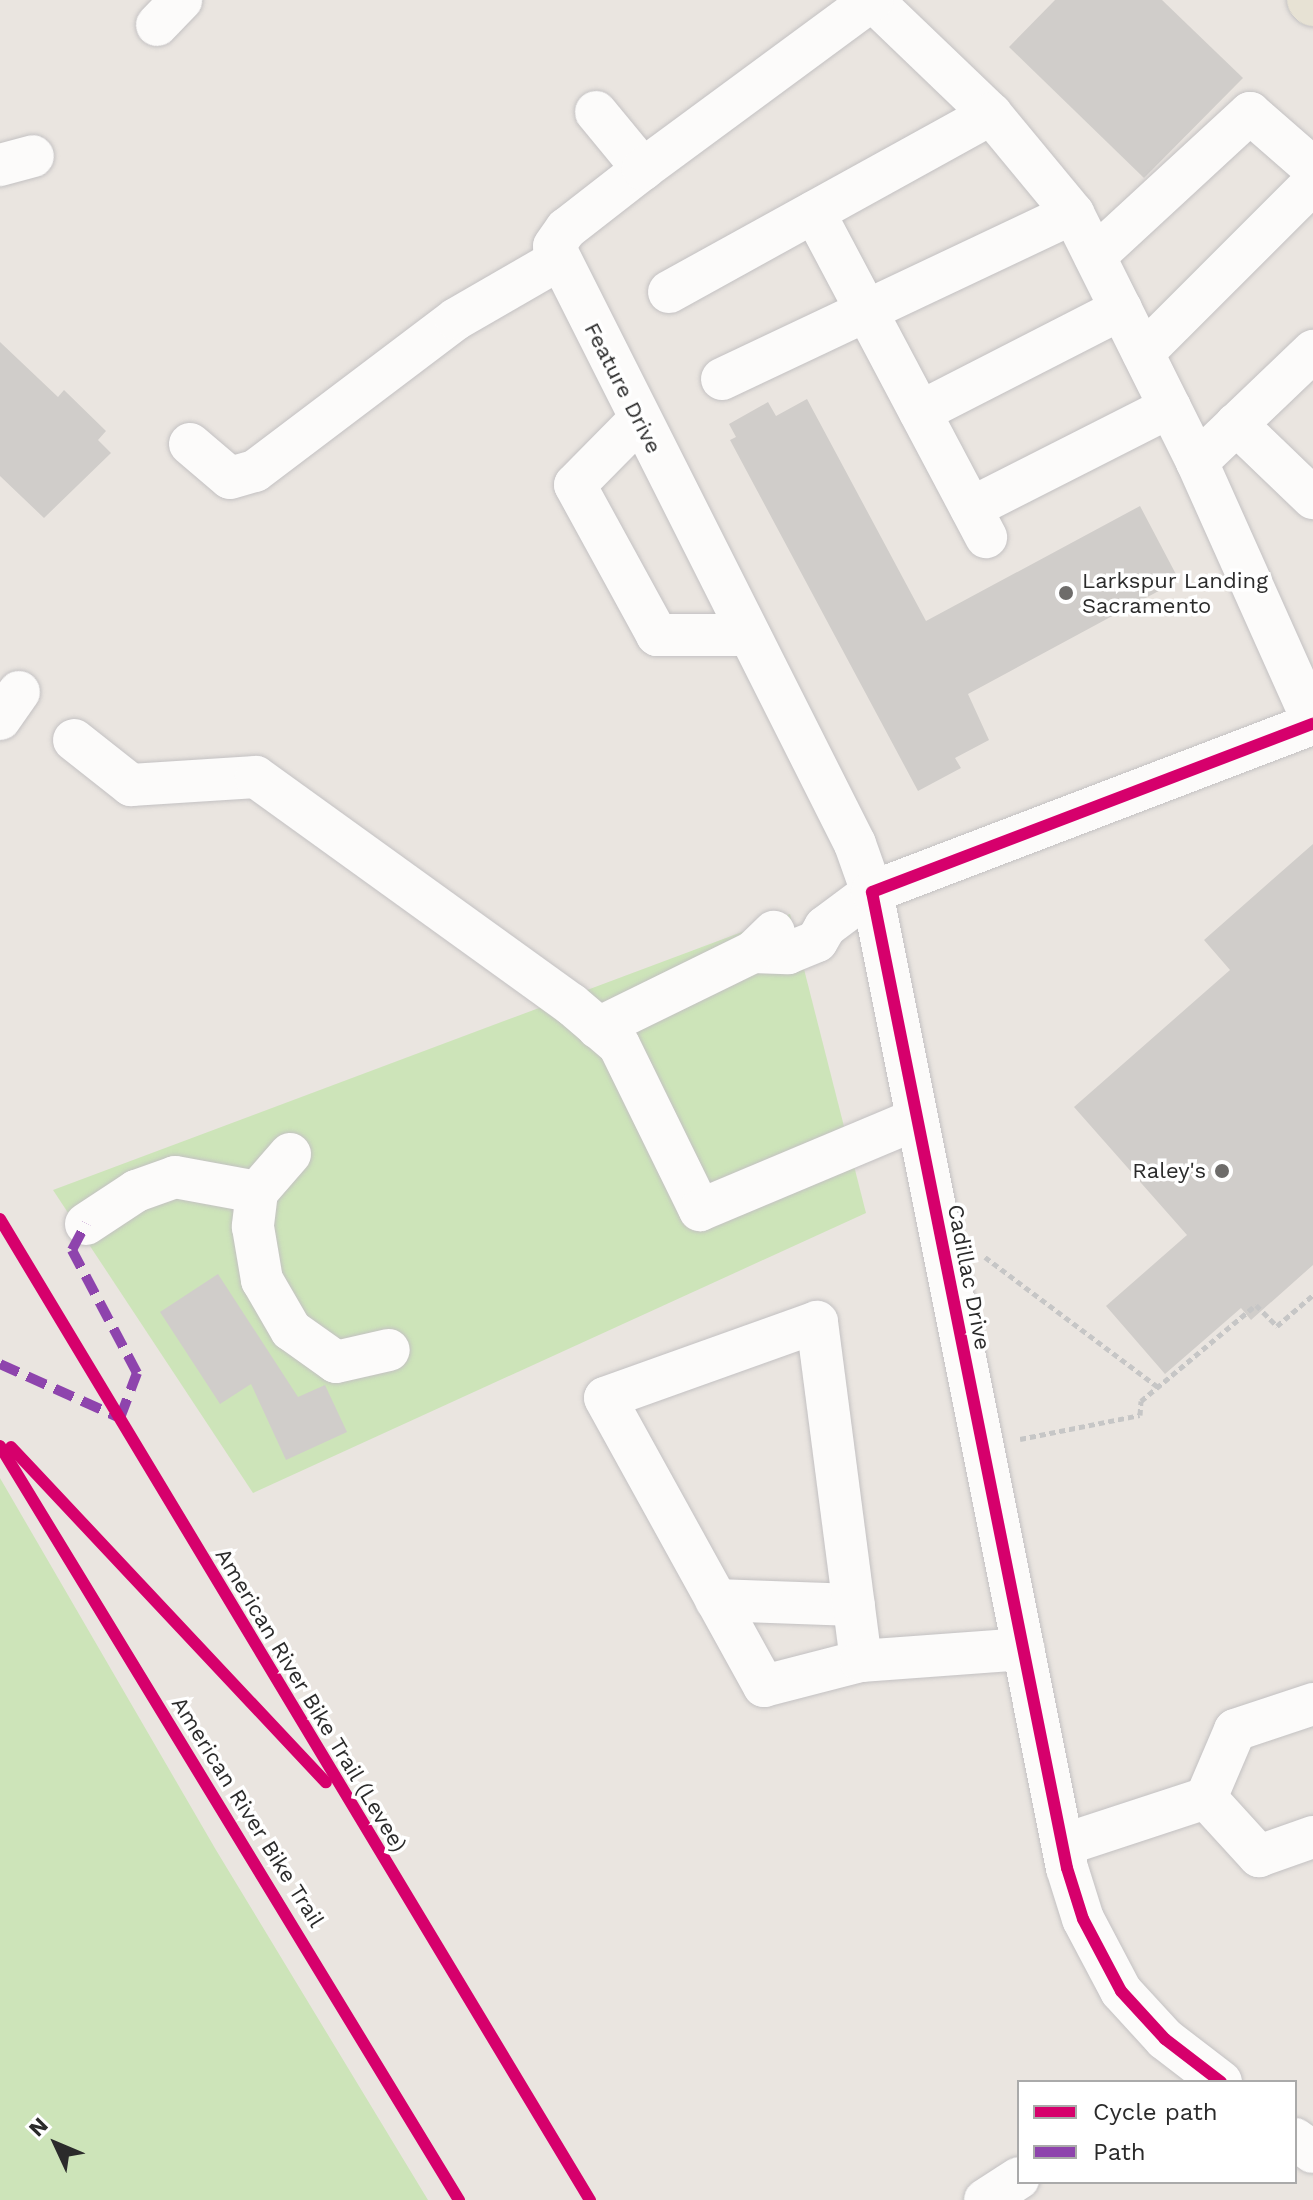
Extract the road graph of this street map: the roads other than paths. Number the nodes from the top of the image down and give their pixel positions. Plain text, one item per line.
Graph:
1 (872, 0) edge
2 (596, 112) dead end
3 (991, 114) junction
4 (1313, 168) edge
5 (643, 169) junction
6 (1313, 183) edge
7 (814, 212) junction
8 (1073, 213) junction
9 (1095, 256) junction
10 (558, 260) junction
11 (669, 292) dead end
12 (1121, 309) junction
13 (866, 310) junction
14 (1313, 351) edge
15 (1143, 353) junction
16 (722, 379) dead end
17 (1170, 407) junction
18 (920, 412) junction
19 (639, 420) junction
20 (1236, 424) junction
21 (190, 444) dead end
22 (1197, 462) junction
23 (1313, 498) edge
24 (749, 635) junction
25 (1313, 722) edge
26 (74, 740) dead end
27 (872, 892) junction
28 (598, 1028) junction
29 (917, 1119) junction
30 (290, 1154) dead end
31 (257, 1192) junction
32 (86, 1224) dead end
33 (389, 1350) dead end
34 (716, 1600) junction
35 (854, 1605) junction
36 (1024, 1649) junction
37 (861, 1661) junction
38 (1313, 1704) edge
39 (1206, 1798) junction
40 (1313, 1837) edge
41 (1063, 1845) junction
42 (1197, 2076) edge
43 (1017, 2179) edge
44 (985, 2200) edge

1 - 3 street
1 - 5 street
2 - 5 street
3 - 7 street
3 - 8 street
4 - 9 street
5 - 10 street
6 - 15 street
7 - 11 street
7 - 13 street
8 - 9 street
8 - 13 street
9 - 12 street
10 - 19 street, Feature Drive
10 - 21 street
12 - 15 street
12 - 18 street
13 - 16 street
13 - 18 street
14 - 20 street
15 - 17 street
17 - 18 street
17 - 22 street
19 - 24 street, Feature Drive
19 - 24 street
20 - 22 street
20 - 23 street
22 - 25 street
24 - 27 street, Feature Drive
25 - 27 street
26 - 28 street
27 - 28 street
27 - 29 street, Cadillac Drive
28 - 29 street
29 - 36 street, Cadillac Drive
30 - 31 street
31 - 32 street
31 - 33 street
34 - 35 street
34 - 35 street
34 - 37 street
35 - 37 street
36 - 37 street
36 - 41 street, Cadillac Drive
38 - 39 street
39 - 40 street
39 - 41 street
41 - 42 street, Cadillac Drive
43 - 44 street

